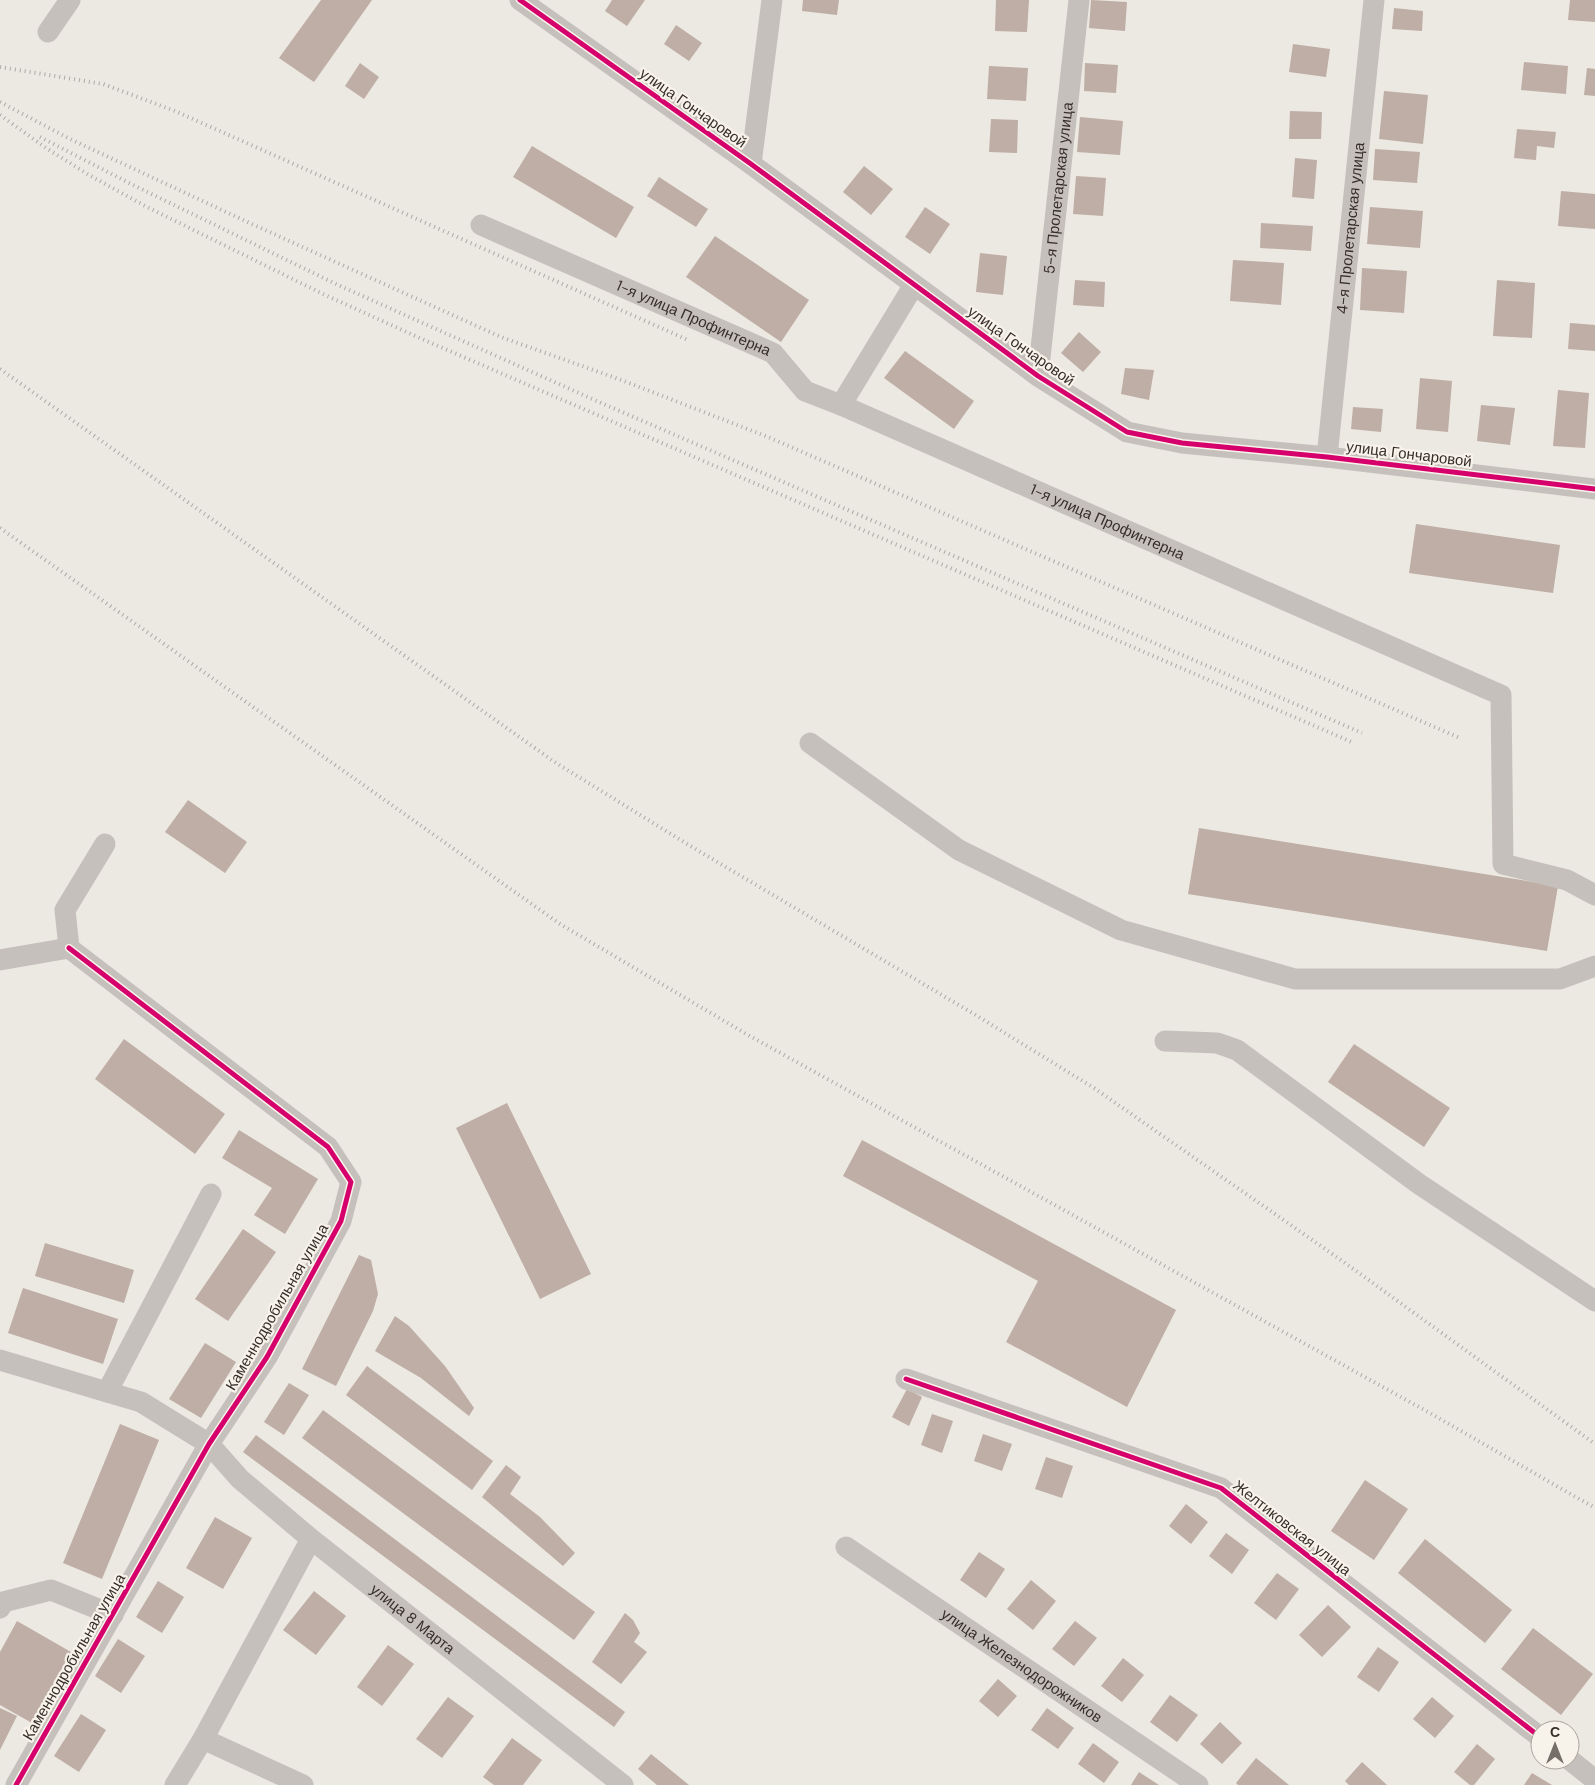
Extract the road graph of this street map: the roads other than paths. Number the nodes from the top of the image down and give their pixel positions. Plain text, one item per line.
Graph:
1 (70, 0) edge
2 (520, 0) edge
3 (772, 0) edge
4 (1079, 0) edge
5 (1374, 0) edge
6 (48, 32) dead end
7 (751, 164) junction
8 (481, 225) dead end
9 (914, 285) junction
10 (1038, 376) junction
11 (841, 405) junction
12 (1327, 457) junction
13 (1595, 489) edge
14 (810, 743) dead end
15 (105, 844) dead end
16 (1595, 895) edge
17 (69, 948) junction
18 (0, 960) edge
19 (1595, 966) edge
20 (1165, 1041) dead end
21 (211, 1194) dead end
22 (1595, 1301) edge
23 (0, 1360) edge
24 (906, 1379) dead end
25 (107, 1392) junction
26 (209, 1444) junction
27 (312, 1539) junction
28 (846, 1547) dead end
29 (0, 1608) edge
30 (112, 1615) junction
31 (1530, 1729) edge
32 (203, 1738) junction
33 (1580, 1768) edge
34 (1595, 1780) edge
35 (16, 1785) edge
36 (176, 1785) edge
37 (303, 1785) edge
38 (623, 1785) edge
39 (1198, 1785) edge

1 - 6 street
2 - 7 street, улица Гончаровой
3 - 7 street
4 - 10 street, 5-я Пролетарская улица
5 - 12 street, 4-я Пролетарская улица
7 - 9 street, улица Гончаровой
8 - 11 street, 1-я улица Профинтерна
9 - 10 street, улица Гончаровой
9 - 11 street
10 - 12 street, улица Гончаровой
11 - 16 street, 1-я улица Профинтерна
12 - 13 street, улица Гончаровой
14 - 19 street
15 - 17 street
17 - 18 street
17 - 26 street, Каменнодробильная улица
20 - 22 street
21 - 25 street
23 - 25 street, улица 8 Марта
24 - 31 street, Желтиковская улица
25 - 26 street, улица 8 Марта
26 - 27 street, улица 8 Марта
26 - 30 street, Каменнодробильная улица
27 - 32 street
27 - 38 street, улица 8 Марта
28 - 39 street, улица Железнодорожников
29 - 30 street
30 - 35 street, Каменнодробильная улица
32 - 36 street
32 - 37 street
33 - 34 street

